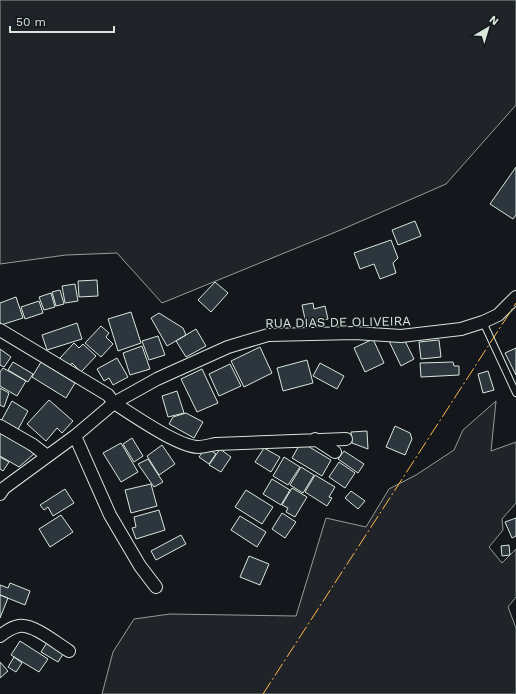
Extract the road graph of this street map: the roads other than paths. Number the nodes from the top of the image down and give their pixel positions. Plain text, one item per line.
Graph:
1 (516, 297) edge
2 (483, 322) junction
3 (0, 330) edge
4 (516, 393) edge
5 (114, 403) junction
6 (0, 426) edge
7 (76, 436) junction
8 (315, 439) junction
9 (346, 439) dead end
10 (335, 452) dead end
11 (47, 456) junction
12 (0, 494) edge
13 (156, 588) dead end
14 (0, 636) edge
15 (69, 651) dead end

1 - 2 street, RUA DIAS DE OLIVEIRA
2 - 4 lane
2 - 5 street, RUA DIAS DE OLIVEIRA
3 - 5 street
5 - 7 street, RUA DIAS DE OLIVEIRA
5 - 8 street
6 - 11 street
7 - 11 street, RUA DIAS DE OLIVEIRA
7 - 13 street
8 - 9 street
8 - 10 street
11 - 12 street, RUA DIAS DE OLIVEIRA
14 - 15 street

